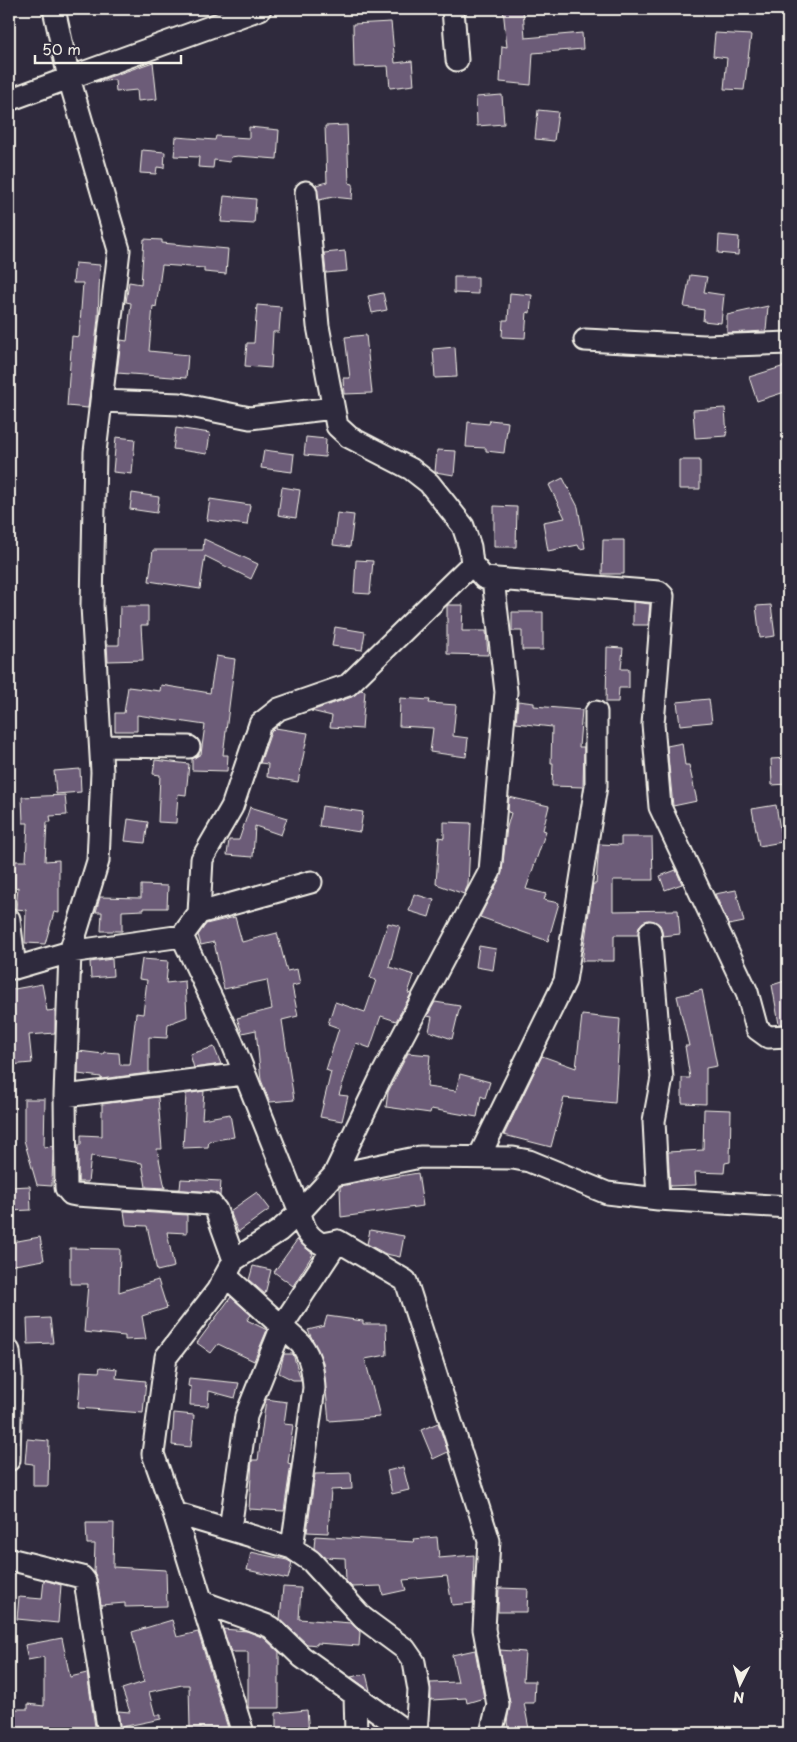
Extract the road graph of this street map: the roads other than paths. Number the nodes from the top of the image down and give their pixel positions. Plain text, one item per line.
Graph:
1 (54, 9) edge
2 (260, 9) edge
3 (453, 9) edge
4 (457, 60) dead end
5 (69, 78) junction
6 (11, 95) edge
7 (306, 192) dead end
8 (585, 340) dead end
9 (788, 343) edge
10 (101, 401) junction
11 (333, 408) junction
12 (472, 564) junction
13 (493, 579) junction
14 (596, 712) dead end
15 (102, 746) junction
16 (189, 747) dead end
17 (311, 882) dead end
18 (199, 913) junction
19 (9, 919) edge
20 (650, 932) dead end
21 (182, 936) junction
22 (70, 952) junction
23 (12, 968) edge
24 (788, 1036) edge
25 (243, 1074) junction
26 (65, 1096) junction
27 (479, 1157) junction
28 (334, 1175) junction
29 (658, 1199) junction
30 (788, 1207) edge
31 (300, 1212) junction
32 (338, 1241) junction
33 (230, 1268) junction
34 (282, 1326) junction
35 (9, 1351) edge
36 (10, 1382) edge
37 (9, 1460) edge
38 (174, 1513) junction
39 (230, 1529) junction
40 (292, 1548) junction
41 (9, 1558) edge
42 (202, 1602) junction
43 (354, 1695) junction
44 (109, 1733) edge
45 (243, 1733) edge
46 (356, 1733) edge
47 (408, 1733) edge
48 (416, 1733) edge
49 (490, 1733) edge

1 - 5 street
2 - 5 street
3 - 4 street
5 - 6 street
5 - 10 street
7 - 11 street
8 - 9 street
10 - 11 street
10 - 15 street
11 - 12 street
12 - 13 street
12 - 18 street
13 - 24 street
13 - 28 street
14 - 27 street
15 - 16 street
15 - 22 street
17 - 18 street
18 - 21 street
19 - 23 street
20 - 29 street
21 - 22 street
21 - 25 street
22 - 23 street
22 - 26 street
25 - 26 street
25 - 31 street
26 - 33 street
27 - 28 street
27 - 29 street
28 - 31 street
29 - 30 street
31 - 32 street
31 - 33 street
32 - 34 street
32 - 49 street
33 - 34 street
33 - 38 street
34 - 39 street
34 - 40 street
35 - 36 street
36 - 37 street
38 - 39 street
38 - 42 street
39 - 40 street
40 - 48 street
41 - 44 street
42 - 43 street
42 - 45 street
43 - 46 street
43 - 47 street

